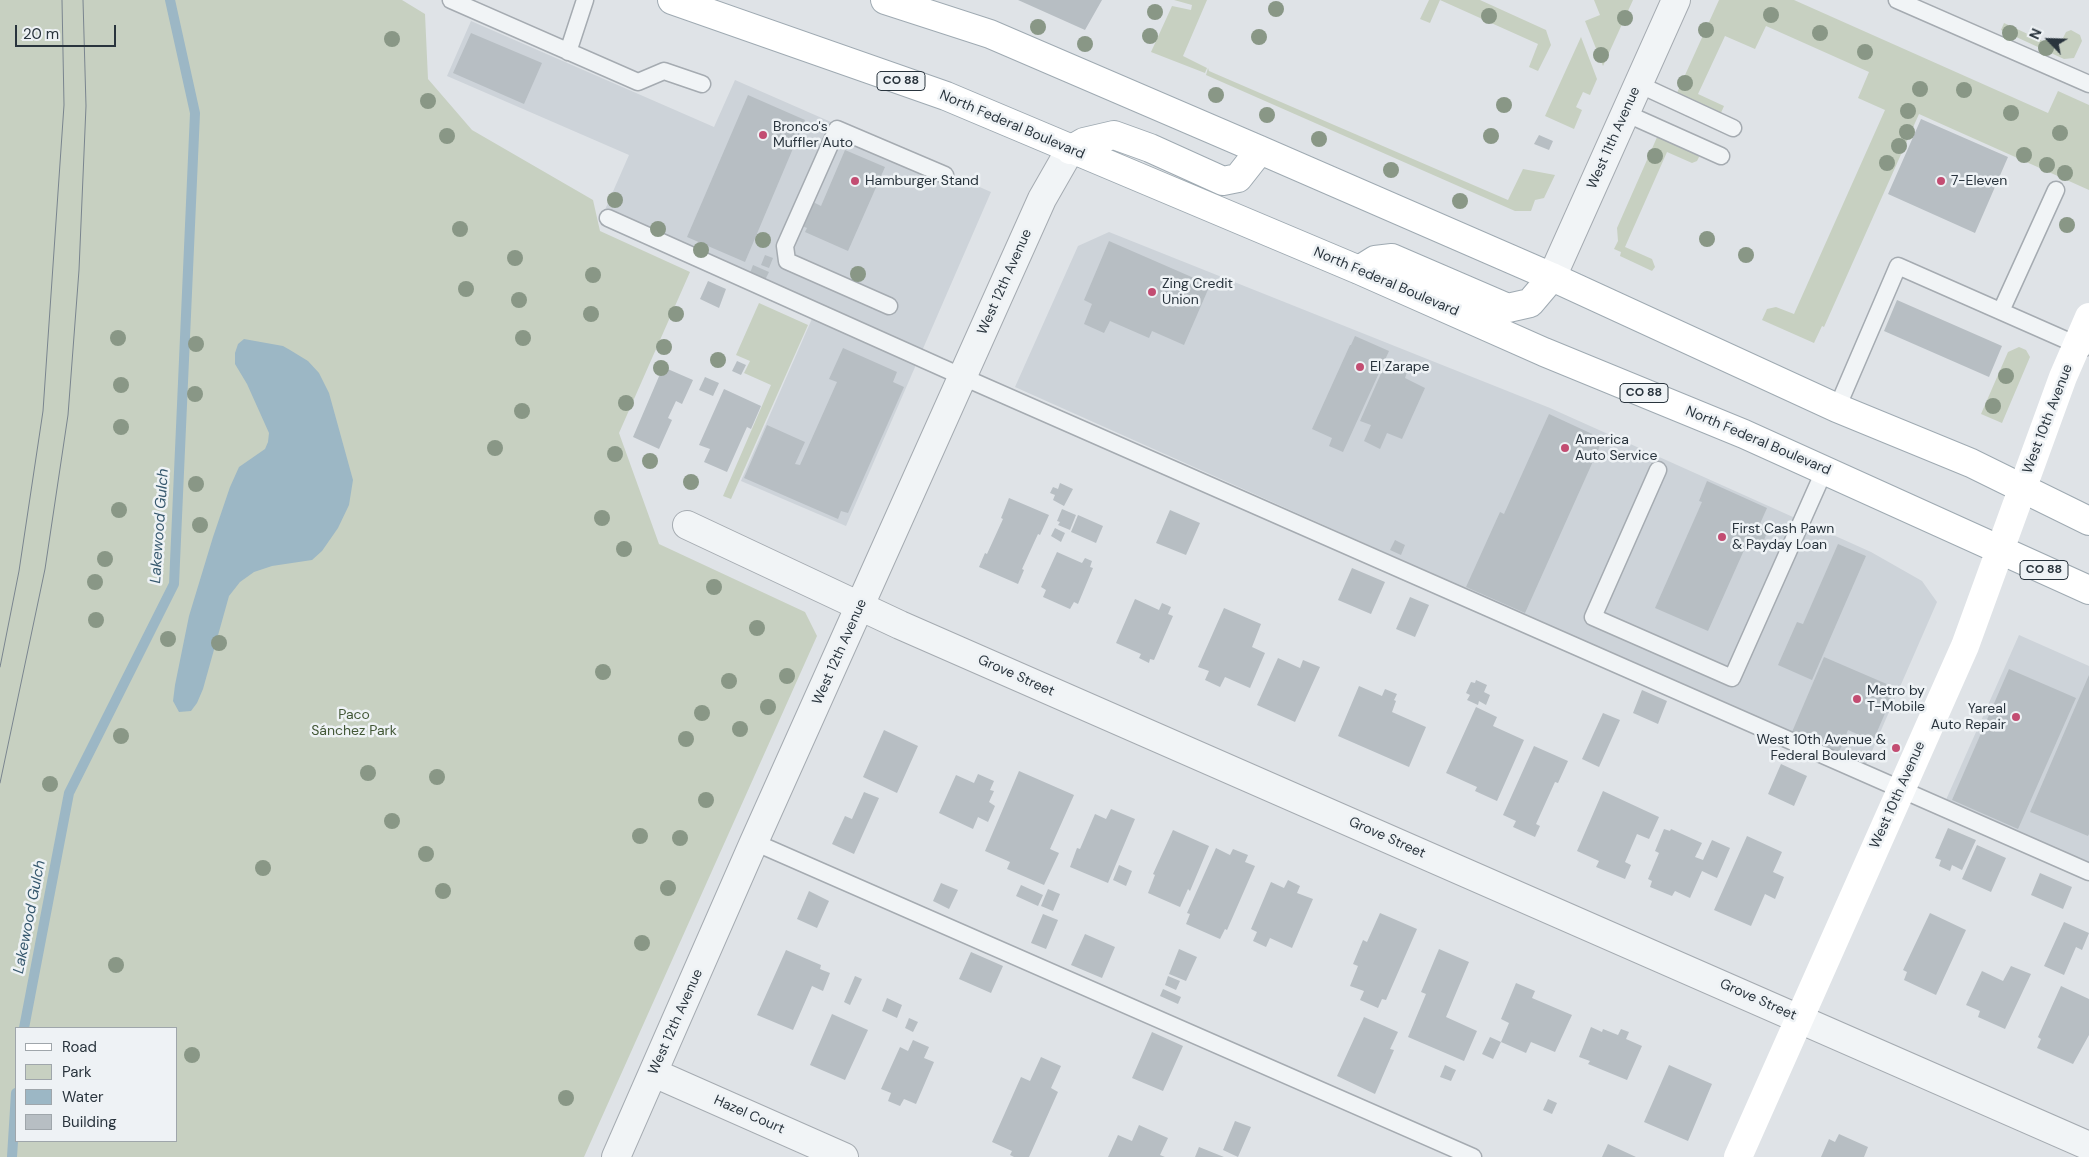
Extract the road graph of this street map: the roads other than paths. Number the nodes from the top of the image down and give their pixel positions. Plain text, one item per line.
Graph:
1 (450, 0) edge
2 (584, 0) edge
3 (672, 0) edge
4 (886, 0) edge
5 (1676, 0) edge
6 (1898, 0) edge
7 (475, 5) edge
8 (568, 52) junction
9 (702, 84) dead end
10 (1638, 84) junction
11 (2089, 84) edge
12 (1625, 113) junction
13 (1734, 128) dead end
14 (1070, 150) junction
15 (1260, 150) junction
16 (1721, 156) dead end
17 (946, 175) dead end
18 (2056, 190) dead end
19 (608, 218) dead end
20 (1359, 270) junction
21 (1552, 277) junction
22 (889, 306) dead end
23 (2001, 311) junction
24 (2089, 317) edge
25 (2083, 347) edge
26 (963, 377) junction
27 (1836, 408) junction
28 (1658, 470) dead end
29 (1825, 470) junction
30 (2022, 489) junction
31 (2089, 521) edge
32 (687, 525) dead end
33 (2000, 550) junction
34 (2089, 590) edge
35 (860, 606) junction
36 (1901, 789) junction
37 (754, 842) junction
38 (2089, 872) edge
39 (1799, 1018) junction
40 (654, 1073) junction
41 (2089, 1146) edge
42 (616, 1157) edge
43 (844, 1157) edge
44 (1473, 1157) edge
45 (1738, 1157) edge

1 - 7 lane
2 - 8 lane
3 - 14 main road, North Federal Boulevard / CO 88
4 - 15 main road
5 - 10 street, West 11th Avenue
6 - 11 lane
7 - 8 lane
8 - 9 lane
10 - 12 street, West 11th Avenue
10 - 13 lane
12 - 16 lane
12 - 21 street, West 11th Avenue
14 - 15 main road
14 - 20 main road, North Federal Boulevard / CO 88
14 - 26 street, West 12th Avenue
15 - 21 main road
17 - 22 lane
18 - 23 lane
19 - 26 lane
20 - 21 main road
20 - 29 main road, North Federal Boulevard / CO 88
21 - 27 main road
23 - 25 lane
23 - 27 lane
24 - 25 main road, West 10th Avenue
25 - 30 main road, West 10th Avenue
26 - 35 street, West 12th Avenue
26 - 36 lane
27 - 30 main road
28 - 29 lane
29 - 33 main road, North Federal Boulevard / CO 88
30 - 31 main road
30 - 33 main road, West 10th Avenue
32 - 35 street, Grove Street
33 - 34 main road, North Federal Boulevard / CO 88
33 - 36 main road, West 10th Avenue
35 - 37 street, West 12th Avenue
35 - 39 street, Grove Street
36 - 38 lane
36 - 39 main road, West 10th Avenue
37 - 40 street, West 12th Avenue
37 - 44 lane
39 - 41 street, Grove Street
39 - 45 main road, West 10th Avenue
40 - 42 street, West 12th Avenue
40 - 43 street, Hazel Court

